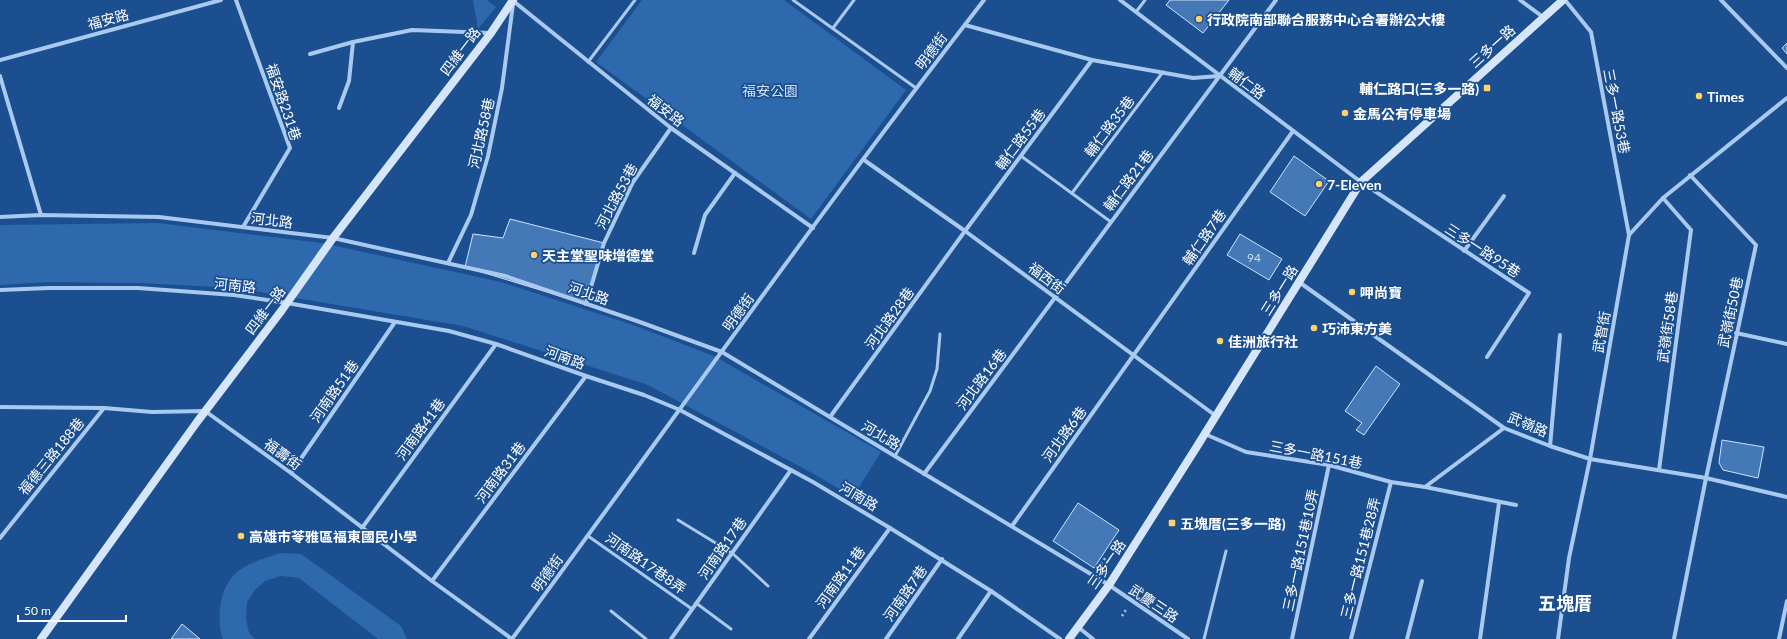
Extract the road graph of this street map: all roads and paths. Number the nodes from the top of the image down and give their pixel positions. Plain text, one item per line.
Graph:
1 (221, 0) edge
2 (236, 0) edge
3 (513, 0) edge
4 (635, 0) edge
5 (793, 0) edge
6 (854, 0) edge
7 (984, 0) edge
8 (1120, 0) edge
9 (1145, 0) edge
10 (1276, 0) edge
11 (1520, 0) edge
12 (1564, 0) edge
13 (1721, 0) edge
14 (1136, 12) junction
15 (1543, 17) junction
16 (965, 25) junction
17 (833, 28) junction
18 (491, 33) junction
19 (353, 42) junction
20 (310, 54) dead end
21 (0, 60) edge
22 (1092, 60) junction
23 (588, 62) junction
24 (1787, 68) edge
25 (1163, 72) junction
26 (0, 76) edge
27 (1220, 76) junction
28 (916, 88) junction
29 (1787, 98) edge
30 (339, 108) dead end
31 (671, 128) junction
32 (1293, 131) junction
33 (1021, 156) junction
34 (864, 160) junction
35 (735, 173) junction
36 (1690, 175) junction
37 (1361, 182) junction
38 (1072, 193) junction
39 (1504, 196) dead end
40 (1663, 198) junction
41 (41, 215) junction
42 (0, 218) edge
43 (1111, 222) junction
44 (243, 227) junction
45 (813, 228) junction
46 (965, 231) junction
47 (1629, 235) junction
48 (333, 238) junction
49 (1464, 251) junction
50 (694, 253) dead end
51 (448, 263) junction
52 (1299, 282) junction
53 (0, 290) edge
54 (1055, 297) junction
55 (287, 303) junction
56 (586, 304) junction
57 (395, 322) junction
58 (1736, 333) junction
59 (940, 334) dead end
60 (1560, 335) dead end
61 (496, 344) junction
62 (1787, 344) edge
63 (722, 352) junction
64 (1134, 356) junction
65 (1487, 357) dead end
66 (586, 376) junction
67 (0, 407) edge
68 (104, 408) junction
69 (680, 410) junction
70 (205, 411) junction
71 (1216, 416) junction
72 (830, 417) junction
73 (1504, 428) junction
74 (1206, 434) junction
75 (1550, 446) junction
76 (895, 456) junction
77 (1590, 458) junction
78 (1329, 465) junction
79 (791, 470) junction
80 (1659, 470) junction
81 (291, 473) junction
82 (924, 474) junction
83 (1706, 478) junction
84 (1391, 482) junction
85 (1425, 487) junction
86 (1787, 497) edge
87 (1499, 503) junction
88 (1516, 505) dead end
89 (678, 520) dead end
90 (1012, 526) junction
91 (362, 528) junction
92 (890, 528) junction
93 (588, 536) junction
94 (0, 538) edge
95 (1226, 550) dead end
96 (732, 554) junction
97 (942, 559) junction
98 (432, 581) junction
99 (1422, 581) dead end
100 (1109, 584) junction
101 (768, 586) dead end
102 (991, 591) junction
103 (1787, 601) edge
104 (696, 603) junction
105 (692, 609) junction
106 (611, 611) dead end
107 (1078, 627) junction
108 (731, 629) dead end
109 (41, 639) edge
110 (512, 639) edge
111 (646, 639) edge
112 (671, 639) edge
113 (809, 639) edge
114 (886, 639) edge
115 (958, 639) edge
116 (1060, 639) edge
117 (1069, 639) edge
118 (1093, 639) edge
119 (1188, 639) edge
120 (1204, 639) edge
121 (1292, 639) edge
122 (1351, 639) edge
123 (1407, 639) edge
124 (1480, 639) edge
125 (1558, 639) edge
126 (1674, 639) edge
127 (1779, 639) edge

1 - 21 street, 福安路
2 - 44 street, 福安路231巷
3 - 18 street, 四維一路
3 - 23 street, 福安路
3 - 51 street, 河北路58巷
4 - 23 lane
5 - 17 lane
6 - 17 lane
7 - 16 street, 明德街
8 - 14 street, 輔仁路
9 - 14 lane
10 - 27 street, 輔仁路21巷
11 - 15 street
12 - 15 street, 三多一路
12 - 47 street, 三多一路53巷
13 - 24 street
14 - 27 street, 輔仁路
15 - 37 street, 三多一路
16 - 22 street
16 - 28 street, 明德街
17 - 28 lane
18 - 19 street
18 - 48 street, 四維一路
19 - 20 street
19 - 30 street
22 - 25 street
22 - 33 street, 輔仁路55巷
23 - 31 street, 福安路
25 - 27 street
25 - 38 lane, 輔仁路35巷
26 - 41 street
27 - 32 street, 輔仁路
27 - 43 street, 輔仁路21巷
28 - 34 street, 明德街
29 - 36 street
31 - 35 street, 福安路
31 - 56 street, 河北路53巷
32 - 37 street, 輔仁路
32 - 64 street, 輔仁路7巷
33 - 38 lane
33 - 46 street, 輔仁路55巷
34 - 45 street, 明德街
34 - 46 street, 福西街
35 - 45 street, 福安路
35 - 50 street
36 - 40 street
36 - 58 street, 武嶺街50巷
37 - 49 street, 三多一路95巷
37 - 52 street, 三多一路
38 - 43 lane
39 - 49 street
40 - 47 street
40 - 80 street, 武嶺街58巷
41 - 42 street, 河北路
41 - 44 street, 河北路
43 - 54 street, 輔仁路21巷
44 - 48 street, 河北路
45 - 63 street, 明德街
46 - 54 street, 福西街
46 - 72 street, 河北路28巷
47 - 77 street, 武智街
48 - 51 street, 河北路
48 - 55 street, 四維一路
49 - 65 street, 三多一路95巷
51 - 56 street, 河北路
52 - 71 street, 三多一路
52 - 73 street, 武嶺路
53 - 55 street, 河南路
54 - 64 street, 福西街
54 - 82 street, 河北路16巷
55 - 57 street, 河南路
55 - 70 street, 四維一路
56 - 63 street, 河北路
57 - 61 street, 河南路
57 - 81 street, 河南路51巷
58 - 62 street
58 - 83 street, 武嶺街50巷
59 - 76 lane
60 - 75 street
61 - 66 street, 河南路
61 - 91 street, 河南路41巷
63 - 69 street, 明德街
63 - 72 street, 河北路
64 - 71 street, 福西街
64 - 90 street, 河北路6巷
66 - 69 street, 河南路
66 - 98 street, 河南路31巷
67 - 68 street
68 - 70 street
68 - 94 street, 福德三路188巷
69 - 79 street, 河南路
69 - 93 street, 明德街
70 - 81 street, 福壽街
70 - 109 street, 四維一路
71 - 74 street, 三多一路
72 - 76 street, 河北路
73 - 75 street, 武嶺路
73 - 85 street
74 - 78 street, 三多一路151巷
74 - 100 street, 三多一路
75 - 77 street, 武嶺路
76 - 82 street, 河北路
77 - 80 street, 武嶺路
77 - 125 street, 武智街
78 - 84 street, 三多一路151巷
78 - 121 street, 三多一路151巷10弄
79 - 92 street, 河南路
79 - 96 street, 河南路17巷
80 - 83 street, 武嶺路
81 - 91 street, 福壽街
82 - 90 street, 河北路
83 - 86 street, 武嶺路
83 - 126 street, 武嶺街50巷
84 - 85 street, 三多一路151巷
84 - 122 street, 三多一路151巷28弄
85 - 87 street, 三多一路151巷
87 - 88 street, 三多一路151巷
87 - 124 street
89 - 96 lane
90 - 100 street, 河北路
91 - 98 street, 福壽街
92 - 97 street, 河南路
92 - 113 street, 河南路11巷
93 - 105 lane, 河南路17巷8弄
93 - 110 street, 明德街
95 - 120 lane
96 - 101 lane
96 - 104 street, 河南路17巷
97 - 102 street, 河南路
97 - 114 street, 河南路7巷
98 - 110 street, 福壽街
99 - 123 street
100 - 107 street, 三多一路
100 - 119 street, 武慶三路
102 - 115 street
102 - 116 street, 河南路
103 - 127 street
104 - 105 street, 河南路17巷
104 - 108 lane
105 - 112 street, 河南路17巷
106 - 111 lane
107 - 117 street, 三多一路
107 - 118 street

